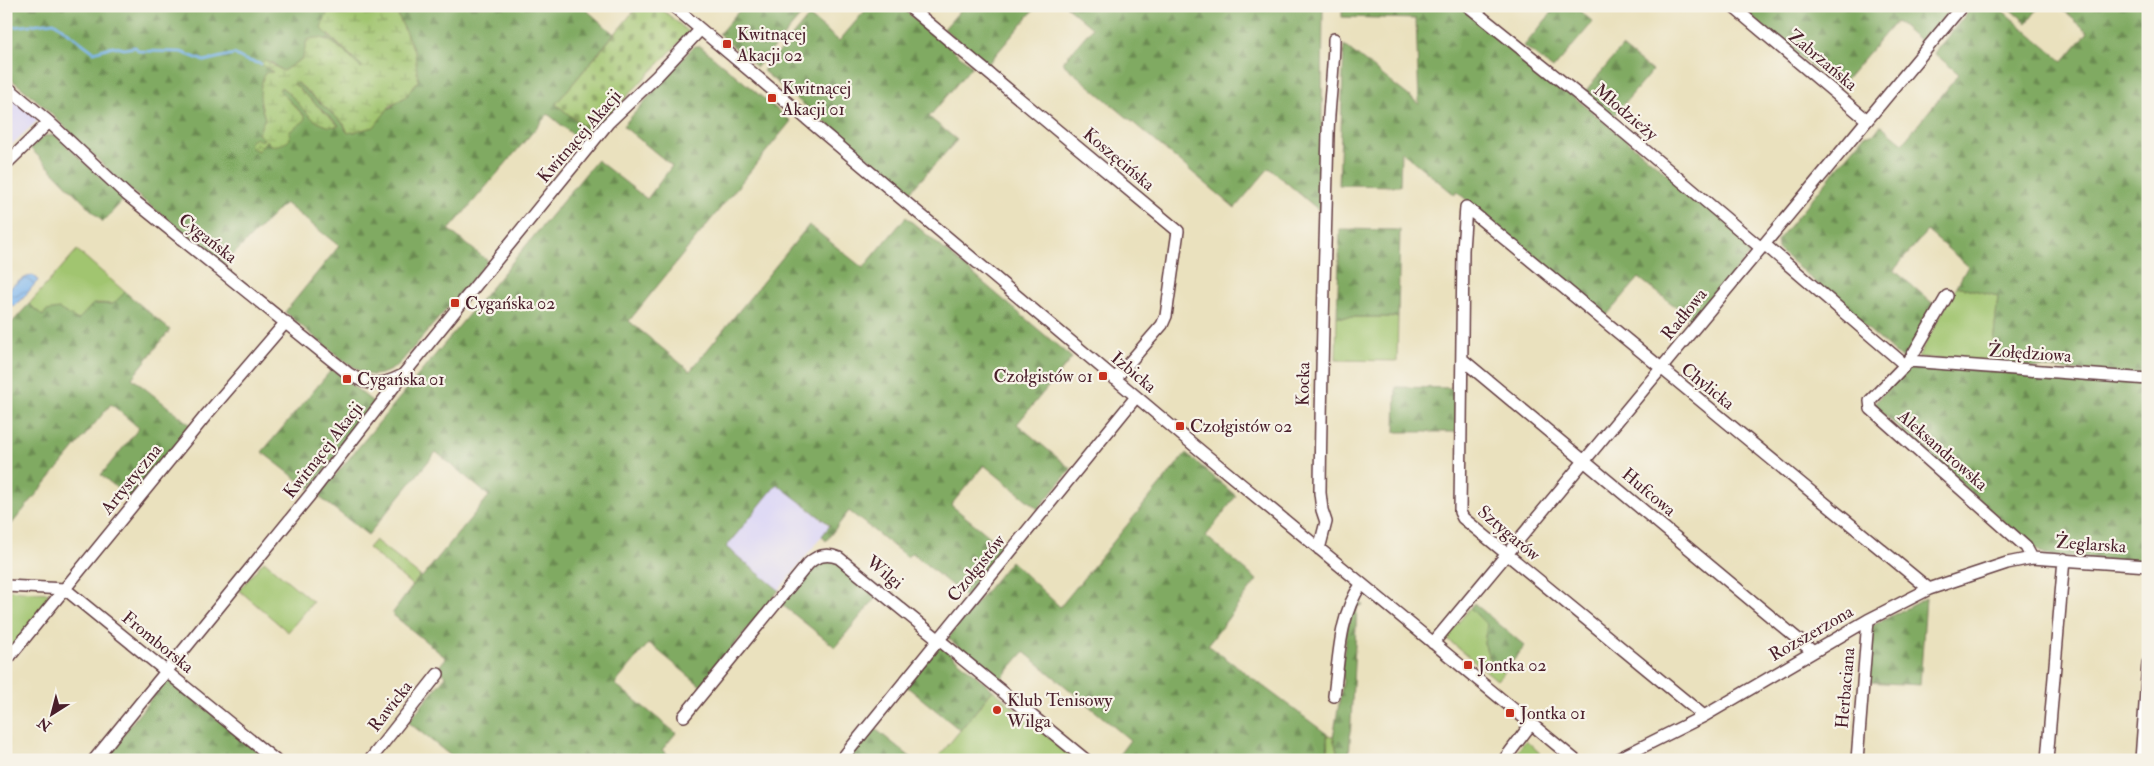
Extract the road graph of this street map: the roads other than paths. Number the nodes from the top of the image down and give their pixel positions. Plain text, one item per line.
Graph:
1 (673, 6) edge
2 (908, 6) edge
3 (1468, 6) edge
4 (1732, 6) edge
5 (1962, 6) edge
6 (700, 30) junction
7 (1334, 39) dead end
8 (6, 86) edge
9 (1867, 120) junction
10 (49, 122) junction
11 (6, 164) edge
12 (1466, 207) joint
13 (1762, 246) junction
14 (1947, 296) dead end
15 (286, 322) junction
16 (1463, 360) junction
17 (1907, 363) junction
18 (1661, 370) junction
19 (403, 375) junction
20 (1115, 379) junction
21 (2148, 379) edge
22 (1136, 397) junction
23 (1585, 461) junction
24 (1319, 549) junction
25 (1507, 554) junction
26 (2032, 558) junction
27 (2064, 559) junction
28 (2148, 566) edge
29 (1362, 584) junction
30 (6, 586) edge
31 (65, 589) junction
32 (1929, 589) junction
33 (1868, 620) junction
34 (941, 639) junction
35 (1433, 643) junction
36 (1812, 652) junction
37 (6, 661) edge
38 (2148, 663) edge
39 (166, 672) junction
40 (438, 674) dead end
41 (1334, 696) dead end
42 (684, 716) dead end
43 (1704, 716) junction
44 (1531, 724) junction
45 (94, 760) edge
46 (275, 760) edge
47 (370, 760) edge
48 (841, 760) edge
49 (1086, 760) edge
50 (1504, 760) edge
51 (1575, 760) edge
52 (1616, 760) edge
53 (1857, 760) edge
54 (2047, 760) edge
55 (2141, 760) edge

1 - 6 street, Izbicka
2 - 20 street, Koszęcińska
3 - 13 street, Młodzieży
4 - 9 street, Zabrzańska
5 - 9 street, Radłowa
6 - 19 street, Kwitnącej Akacji
6 - 20 street, Izbicka
7 - 24 street, Kocka
8 - 10 street, Cygańska
9 - 13 street, Radłowa
10 - 11 street
10 - 15 street, Cygańska
12 - 16 street, Sztygarów
12 - 18 street, Chylicka
13 - 17 street, Młodzieży
13 - 18 street, Radłowa
14 - 17 street
15 - 19 street, Cygańska
15 - 31 street, Artystyczna
16 - 23 street, Hufcowa
16 - 25 street, Sztygarów
17 - 21 street, Żołędziowa
17 - 26 street, Aleksandrowska
18 - 23 street, Radłowa
18 - 32 street, Chylicka
19 - 39 street, Kwitnącej Akacji
20 - 22 street, Izbicka
22 - 24 street, Izbicka
22 - 34 street, Czołgistów
23 - 25 street, Radłowa
23 - 36 street, Hufcowa
24 - 29 street, Izbicka
25 - 35 street, Radłowa
25 - 43 street, Sztygarów
26 - 27 street, Żeglarska
26 - 32 street, Rozszerzona
27 - 28 street, Żeglarska
27 - 54 street
29 - 35 street, Izbicka
29 - 41 street
30 - 31 street
31 - 37 street, Artystyczna
31 - 39 street, Fromborska
32 - 33 street, Rozszerzona
33 - 36 street, Rozszerzona
33 - 53 street, Herbaciana
34 - 42 street, Wilgi
34 - 48 street, Czołgistów
34 - 49 street, Wilgi
35 - 44 street, Izbicka
36 - 43 street, Rozszerzona
38 - 55 street
39 - 45 street, Kwitnącej Akacji
39 - 46 street, Fromborska
40 - 47 street, Rawicka
43 - 52 street, Rozszerzona
44 - 50 street
44 - 51 street, Izbicka

